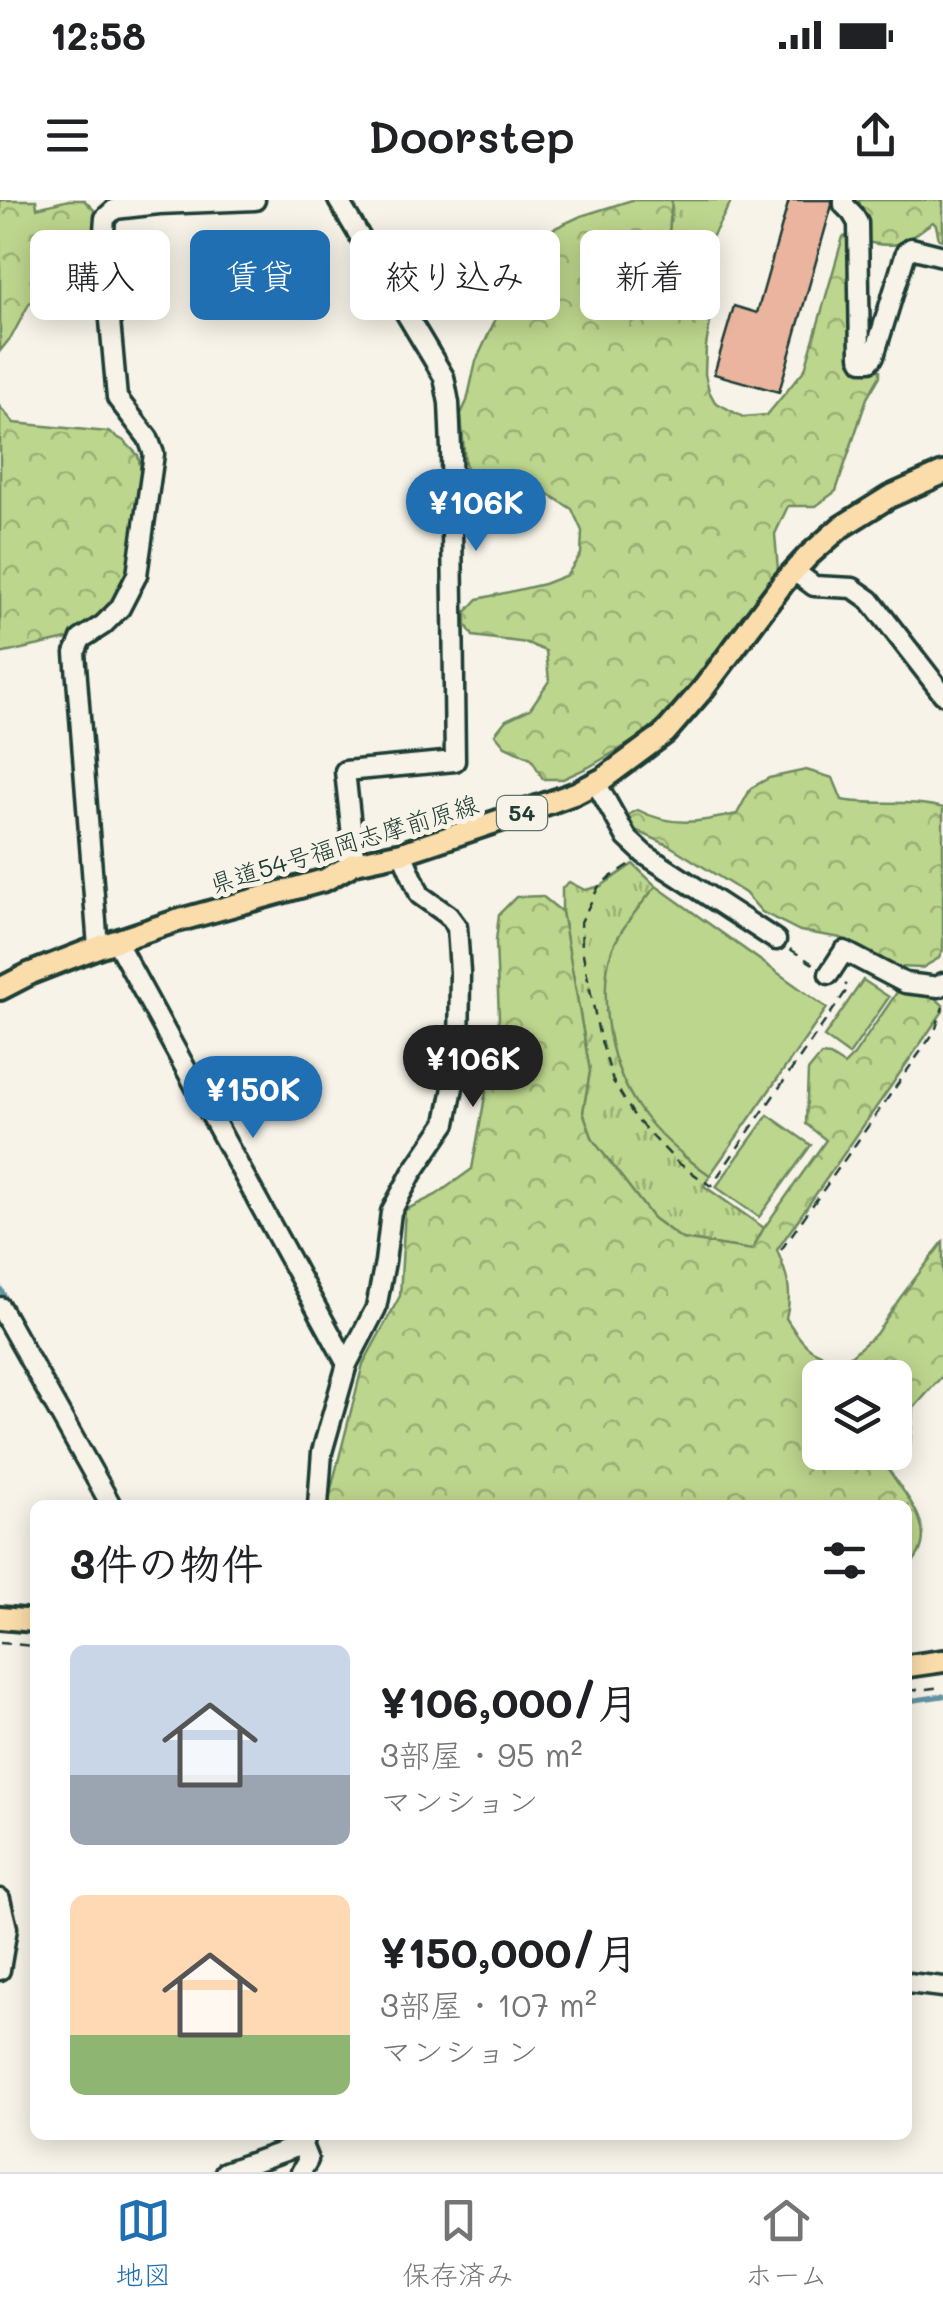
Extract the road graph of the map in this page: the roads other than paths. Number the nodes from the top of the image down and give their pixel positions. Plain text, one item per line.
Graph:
1 (255, 200) edge
2 (338, 200) edge
3 (844, 200) edge
4 (943, 256) edge
5 (943, 473) edge
6 (794, 571) junction
7 (943, 694) edge
8 (596, 783) junction
9 (402, 852) junction
10 (355, 863) junction
11 (776, 940) road end
12 (107, 944) junction
13 (828, 974) road end
14 (943, 982) edge
15 (0, 989) edge
16 (0, 1306) edge
17 (347, 1364) junction
18 (108, 1500) edge
19 (318, 1500) edge
20 (0, 1618) edge
21 (30, 1621) edge
22 (943, 1661) edge
23 (912, 1665) edge
24 (0, 1898) edge
25 (0, 1970) edge
26 (912, 1983) edge
27 (943, 1987) edge
28 (304, 2140) edge
29 (226, 2172) edge
30 (301, 2172) edge

1 - 12 street
2 - 10 street
3 - 4 street
5 - 6 main road, 県道54号福岡志摩前原線 / 54
6 - 7 street
6 - 8 main road, 県道54号福岡志摩前原線 / 54
8 - 9 main road, 県道54号福岡志摩前原線 / 54
8 - 11 street
9 - 10 main road, 県道54号福岡志摩前原線 / 54
9 - 17 street
10 - 12 main road, 県道54号福岡志摩前原線 / 54
12 - 15 main road, 県道54号福岡志摩前原線 / 54
12 - 17 street
13 - 14 street
16 - 18 street
17 - 19 street
20 - 21 main road
22 - 23 main road
24 - 25 street
26 - 27 street
28 - 29 street
28 - 30 street

